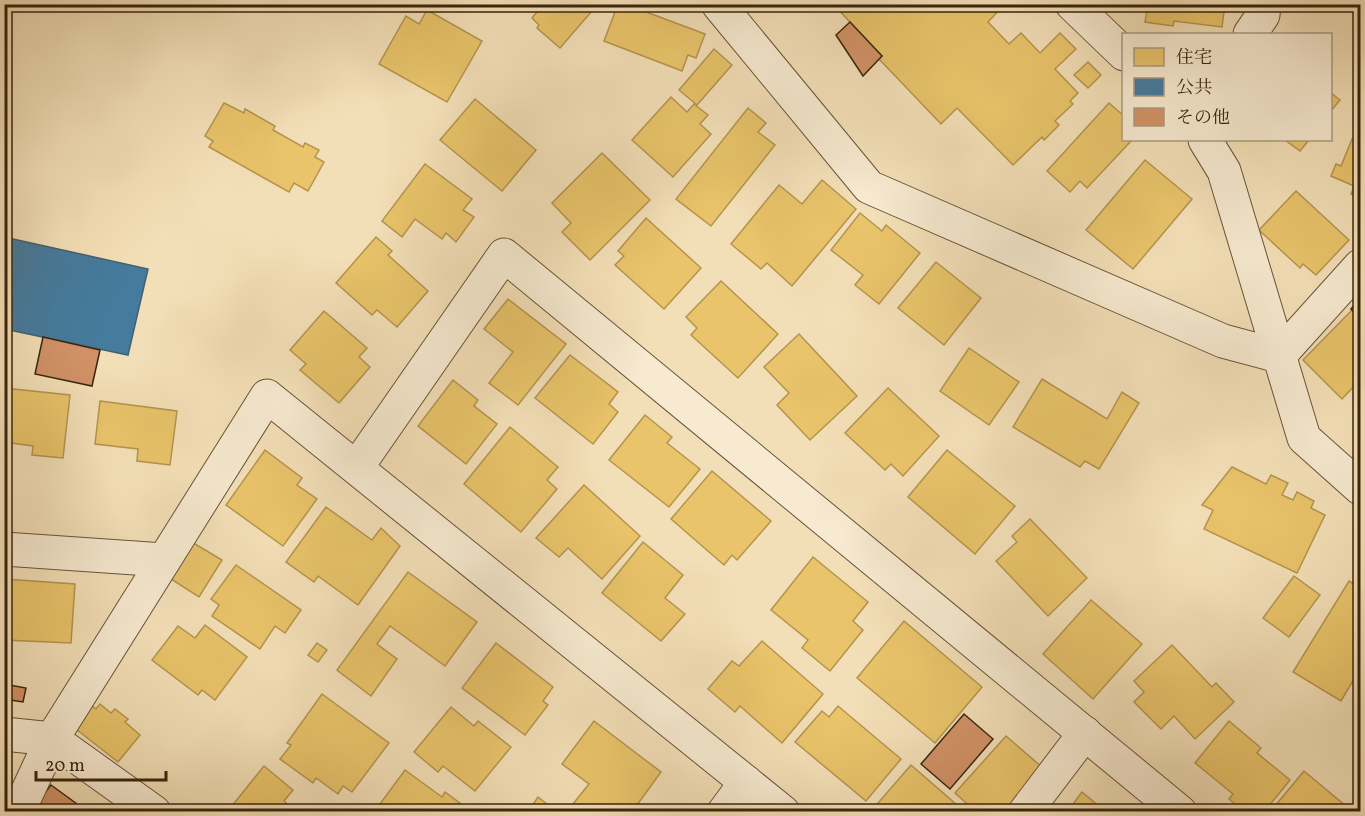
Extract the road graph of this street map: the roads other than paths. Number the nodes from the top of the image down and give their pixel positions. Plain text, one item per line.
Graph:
1 (718, 4) edge
2 (1072, 4) edge
3 (1264, 4) edge
4 (1251, 33) edge
5 (1122, 52) edge
6 (1206, 141) edge
7 (1360, 266) edge
8 (1279, 356) junction
9 (357, 467) junction
10 (1360, 488) edge
11 (4, 549) edge
12 (165, 560) junction
13 (1085, 733) junction
14 (4, 734) edge
15 (52, 739) junction
16 (746, 782) junction
17 (18, 812) edge
18 (154, 812) edge
19 (724, 812) edge
20 (783, 812) edge
21 (1025, 812) edge
22 (1180, 812) edge

1 - 8 street
2 - 5 street
3 - 4 street
6 - 8 street
7 - 8 street
8 - 10 street
9 - 12 street
9 - 13 street
9 - 16 street
11 - 12 street
12 - 15 street
13 - 21 street
13 - 22 street
14 - 15 street
15 - 17 street
15 - 18 street
16 - 19 street
16 - 20 street

